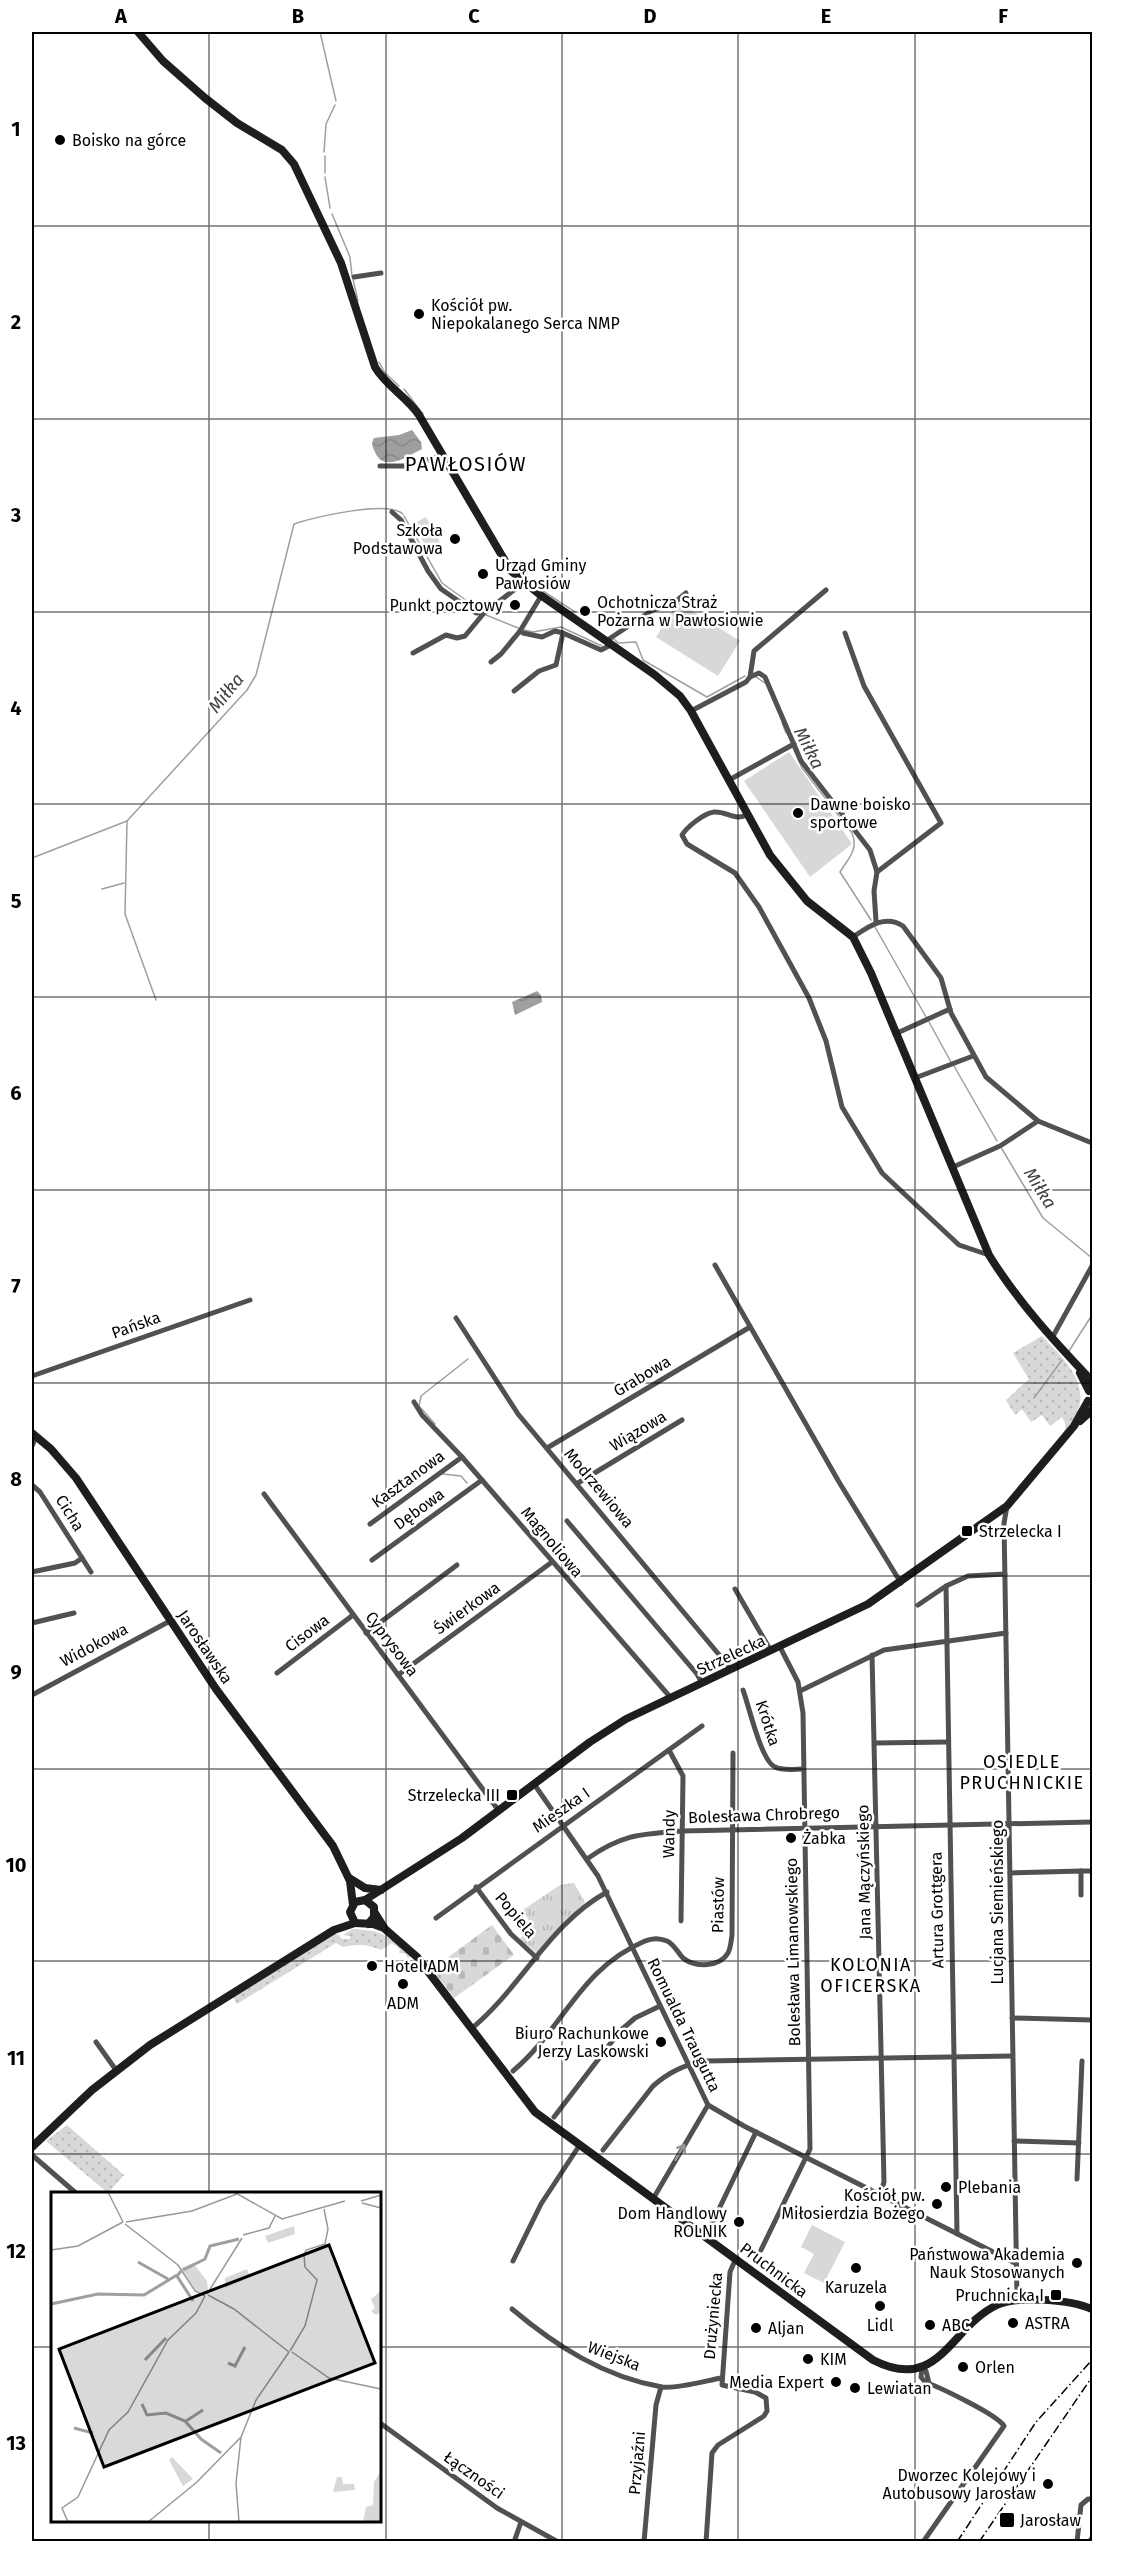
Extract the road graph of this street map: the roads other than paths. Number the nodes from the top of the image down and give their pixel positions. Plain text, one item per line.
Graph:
1 (138, 32) edge
2 (381, 273) dead end
3 (354, 277) dead end
4 (442, 456) junction
5 (380, 465) dead end
6 (392, 512) dead end
7 (523, 583) junction
8 (826, 590) dead end
9 (686, 593) dead end
10 (541, 596) junction
11 (484, 613) junction
12 (520, 631) junction
13 (563, 633) junction
14 (844, 633) dead end
15 (608, 643) junction
16 (413, 653) dead end
17 (490, 662) dead end
18 (750, 677) junction
19 (514, 691) dead end
20 (691, 711) junction
21 (792, 745) junction
22 (729, 780) junction
23 (748, 814) junction
24 (877, 873) junction
25 (876, 921) junction
26 (853, 937) junction
27 (950, 1009) junction
28 (895, 1034) junction
29 (973, 1056) junction
30 (915, 1078) junction
31 (1038, 1121) junction
32 (1092, 1143) edge
33 (953, 1167) junction
34 (989, 1255) junction
35 (715, 1265) dead end
36 (1092, 1266) edge
37 (250, 1300) dead end
38 (456, 1318) dead end
39 (750, 1327) junction
40 (1052, 1338) junction
41 (1076, 1366) junction
42 (32, 1376) edge
43 (1092, 1381) edge
44 (1090, 1389) edge
45 (414, 1402) dead end
46 (1091, 1406) edge
47 (682, 1420) dead end
48 (34, 1435) edge
49 (32, 1446) edge
50 (547, 1448) junction
51 (462, 1456) junction
52 (482, 1480) junction
53 (578, 1483) junction
54 (32, 1485) edge
55 (264, 1494) dead end
56 (1007, 1506) junction
57 (990, 1518) junction
58 (567, 1521) dead end
59 (1004, 1523) junction
60 (370, 1524) dead end
61 (82, 1558) junction
62 (372, 1560) dead end
63 (552, 1562) junction
64 (457, 1565) dead end
65 (32, 1572) edge
66 (91, 1572) dead end
67 (1005, 1574) junction
68 (901, 1583) junction
69 (946, 1586) junction
70 (735, 1589) dead end
71 (918, 1605) dead end
72 (74, 1614) dead end
73 (353, 1615) junction
74 (170, 1621) junction
75 (32, 1623) edge
76 (366, 1633) junction
77 (1006, 1633) junction
78 (946, 1641) junction
79 (780, 1647) junction
80 (771, 1651) junction
81 (872, 1655) junction
82 (731, 1669) junction
83 (277, 1673) dead end
84 (398, 1675) junction
85 (702, 1683) junction
86 (743, 1690) dead end
87 (800, 1691) junction
88 (32, 1695) edge
89 (671, 1698) junction
90 (702, 1726) dead end
91 (948, 1742) junction
92 (875, 1743) junction
93 (669, 1750) junction
94 (733, 1754) dead end
95 (803, 1769) junction
96 (534, 1784) junction
97 (499, 1810) junction
98 (1092, 1822) edge
99 (1010, 1823) junction
100 (949, 1824) junction
101 (877, 1825) junction
102 (564, 1826) junction
103 (804, 1828) junction
104 (732, 1830) junction
105 (682, 1831) junction
106 (586, 1859) junction
107 (1081, 1871) junction
108 (1092, 1871) edge
109 (1010, 1874) junction
110 (350, 1880) junction
111 (476, 1887) junction
112 (382, 1890) junction
113 (607, 1892) junction
114 (1081, 1895) dead end
115 (363, 1900) junction
116 (351, 1908) junction
117 (374, 1910) junction
118 (436, 1918) dead end
119 (681, 1921) dead end
120 (355, 1923) junction
121 (368, 1924) junction
122 (337, 1928) junction
123 (385, 1929) junction
124 (632, 1947) junction
125 (537, 1958) junction
126 (660, 2006) junction
127 (1012, 2018) junction
128 (1092, 2020) edge
129 (471, 2029) junction
130 (96, 2042) dead end
131 (1012, 2056) junction
132 (953, 2057) junction
133 (881, 2058) junction
134 (808, 2060) junction
135 (1082, 2061) dead end
136 (687, 2064) junction
137 (116, 2070) junction
138 (513, 2071) dead end
139 (708, 2105) junction
140 (554, 2117) dead end
141 (756, 2132) junction
142 (1014, 2141) junction
143 (1079, 2142) junction
144 (32, 2146) edge
145 (579, 2146) junction
146 (603, 2150) dead end
147 (32, 2155) edge
148 (807, 2158) junction
149 (1077, 2179) dead end
150 (76, 2192) edge
151 (880, 2196) junction
152 (653, 2199) junction
153 (957, 2234) junction
154 (706, 2236) junction
155 (761, 2250) dead end
156 (736, 2258) junction
157 (513, 2261) dead end
158 (1016, 2263) junction
159 (1017, 2299) junction
160 (512, 2309) dead end
161 (1092, 2309) edge
162 (922, 2367) junction
163 (722, 2381) junction
164 (661, 2387) junction
165 (381, 2424) edge
166 (1092, 2499) edge
167 (521, 2522) junction
168 (1092, 2538) edge
169 (514, 2541) edge
170 (558, 2541) edge
171 (644, 2541) edge
172 (706, 2541) edge
173 (923, 2541) edge
174 (1077, 2541) edge
175 (1089, 2541) edge

1 - 4 street
2 - 3 street
4 - 5 street
4 - 7 street
6 - 11 street
7 - 10 street
7 - 11 street
8 - 18 street
9 - 15 street
10 - 12 street
10 - 15 street
11 - 16 street
12 - 13 street
12 - 17 street
13 - 15 street
13 - 19 street
14 - 24 street
15 - 20 street
18 - 20 street
18 - 21 street
20 - 22 street
21 - 22 street
21 - 24 street
22 - 23 street
23 - 26 street
23 - 34 street
24 - 25 street
25 - 26 street
25 - 27 street
26 - 28 street
27 - 28 street
27 - 29 street
28 - 30 street
29 - 30 street
29 - 31 street
30 - 33 street
31 - 32 street
31 - 33 street
33 - 34 street
34 - 40 street
35 - 39 street
36 - 40 street
37 - 42 street, Pańska
38 - 50 street, Modrzewiowa
39 - 50 street, Grabowa
39 - 68 street
40 - 41 street
41 - 43 street
41 - 44 street
44 - 46 street
45 - 51 street, Magnoliowa
46 - 56 street, Strzelecka
47 - 53 street, Wiązowa
48 - 49 street
48 - 74 street, Jarosławska
50 - 53 street, Modrzewiowa
51 - 52 street, Magnoliowa
51 - 60 street, Kasztanowa
52 - 62 street, Dębowa
52 - 63 street, Magnoliowa
53 - 82 street, Modrzewiowa
54 - 61 street, Cicha
55 - 73 street, Cyprysowa
56 - 57 street, Strzelecka
56 - 59 street, Lucjana Siemieńskiego
57 - 59 street
57 - 68 street, Strzelecka
58 - 85 street
59 - 67 street, Lucjana Siemieńskiego
61 - 65 street, Cicha
61 - 66 street, Cicha
63 - 84 street, Świerkowa
63 - 89 street, Magnoliowa
64 - 76 street
67 - 69 street
67 - 77 street, Lucjana Siemieńskiego
68 - 79 street, Strzelecka
69 - 71 street
69 - 78 street, Artura Grottgera
70 - 80 street
72 - 75 street
73 - 76 street, Cyprysowa
73 - 83 street, Cisowa
74 - 88 street, Widokowa
74 - 110 street, Jarosławska
76 - 84 street, Cyprysowa
77 - 78 street
77 - 99 street, Lucjana Siemieńskiego
78 - 81 street
78 - 91 street, Artura Grottgera
79 - 80 street, Strzelecka
79 - 87 street, Bolesława Limanowskiego
80 - 82 street, Strzelecka
81 - 87 street
81 - 92 street, Jana Mączyńskiego
82 - 85 street, Strzelecka
84 - 97 street, Cyprysowa
85 - 89 street, Strzelecka
86 - 95 street, Krótka
87 - 95 street, Bolesława Limanowskiego
89 - 96 street, Strzelecka
90 - 93 street, Mieszka I
91 - 92 street
91 - 100 street, Artura Grottgera
92 - 101 street, Jana Mączyńskiego
93 - 102 street, Mieszka I
93 - 105 street, Wandy
94 - 104 street, Piastów
95 - 103 street, Bolesława Limanowskiego
96 - 97 street, Strzelecka
96 - 102 street, Romualda Traugutta
97 - 112 street, Strzelecka
98 - 99 street, Bolesława Chrobrego
99 - 100 street, Bolesława Chrobrego
99 - 109 street, Lucjana Siemieńskiego
100 - 101 street, Bolesława Chrobrego
100 - 132 street, Artura Grottgera
101 - 103 street, Bolesława Chrobrego
101 - 133 street, Jana Mączyńskiego
102 - 106 street, Romualda Traugutta
102 - 111 street, Mieszka I
103 - 104 street, Bolesława Chrobrego
103 - 134 street, Bolesława Limanowskiego
104 - 105 street, Bolesława Chrobrego
104 - 124 street, Piastów
105 - 106 street, Bolesława Chrobrego
105 - 119 street, Wandy
106 - 113 street, Romualda Traugutta
107 - 108 street
107 - 109 street
107 - 114 street
109 - 127 street, Lucjana Siemieńskiego
110 - 112 street
110 - 115 street, Jarosławska
110 - 116 street, Jarosławska
111 - 118 street, Mieszka I
111 - 125 street, Popiela
112 - 115 street, Strzelecka
112 - 117 street
113 - 124 street, Romualda Traugutta
113 - 125 street
115 - 116 street
115 - 117 street
116 - 120 street
116 - 122 street
117 - 121 street
117 - 123 street, Pruchnicka
120 - 121 street
120 - 122 street
121 - 123 street, Pruchnicka
122 - 137 street
123 - 129 street, Pruchnicka
124 - 126 street, Romualda Traugutta
124 - 138 street, Piastów
125 - 129 street
126 - 136 street, Romualda Traugutta
126 - 140 street
127 - 128 street
127 - 131 street, Lucjana Siemieńskiego
129 - 145 street, Pruchnicka
130 - 137 street
131 - 132 street
131 - 142 street, Lucjana Siemieńskiego
132 - 133 street
132 - 153 street, Artura Grottgera
133 - 134 street
133 - 151 street, Jana Mączyńskiego
134 - 136 street
134 - 148 street, Bolesława Limanowskiego
135 - 143 street
136 - 139 street, Romualda Traugutta
136 - 146 street
137 - 144 street
139 - 141 street, Romualda Traugutta
152 -> 139 street
141 - 148 street, Romualda Traugutta
141 - 154 street
142 - 143 street
142 - 158 street, Lucjana Siemieńskiego
143 - 149 street
145 - 152 street, Pruchnicka
145 - 157 street
147 - 150 street
148 - 151 street, Romualda Traugutta
148 - 155 street, Bolesława Limanowskiego
151 - 153 street, Romualda Traugutta
152 - 154 street, Pruchnicka
153 - 158 street, Romualda Traugutta
154 - 156 street, Pruchnicka
156 - 162 street, Pruchnicka
156 - 163 street, Drużyniecka
158 - 159 street, Lucjana Siemieńskiego
159 - 161 street
159 - 162 street
160 - 164 street, Wiejska
162 - 173 street
163 - 164 street, Wiejska
163 - 172 street, Drużyniecka
164 - 171 street, Przyjaźni
165 - 167 street, Łączności
166 - 174 street
167 - 169 street
167 - 170 street, Łączności
168 - 175 street

